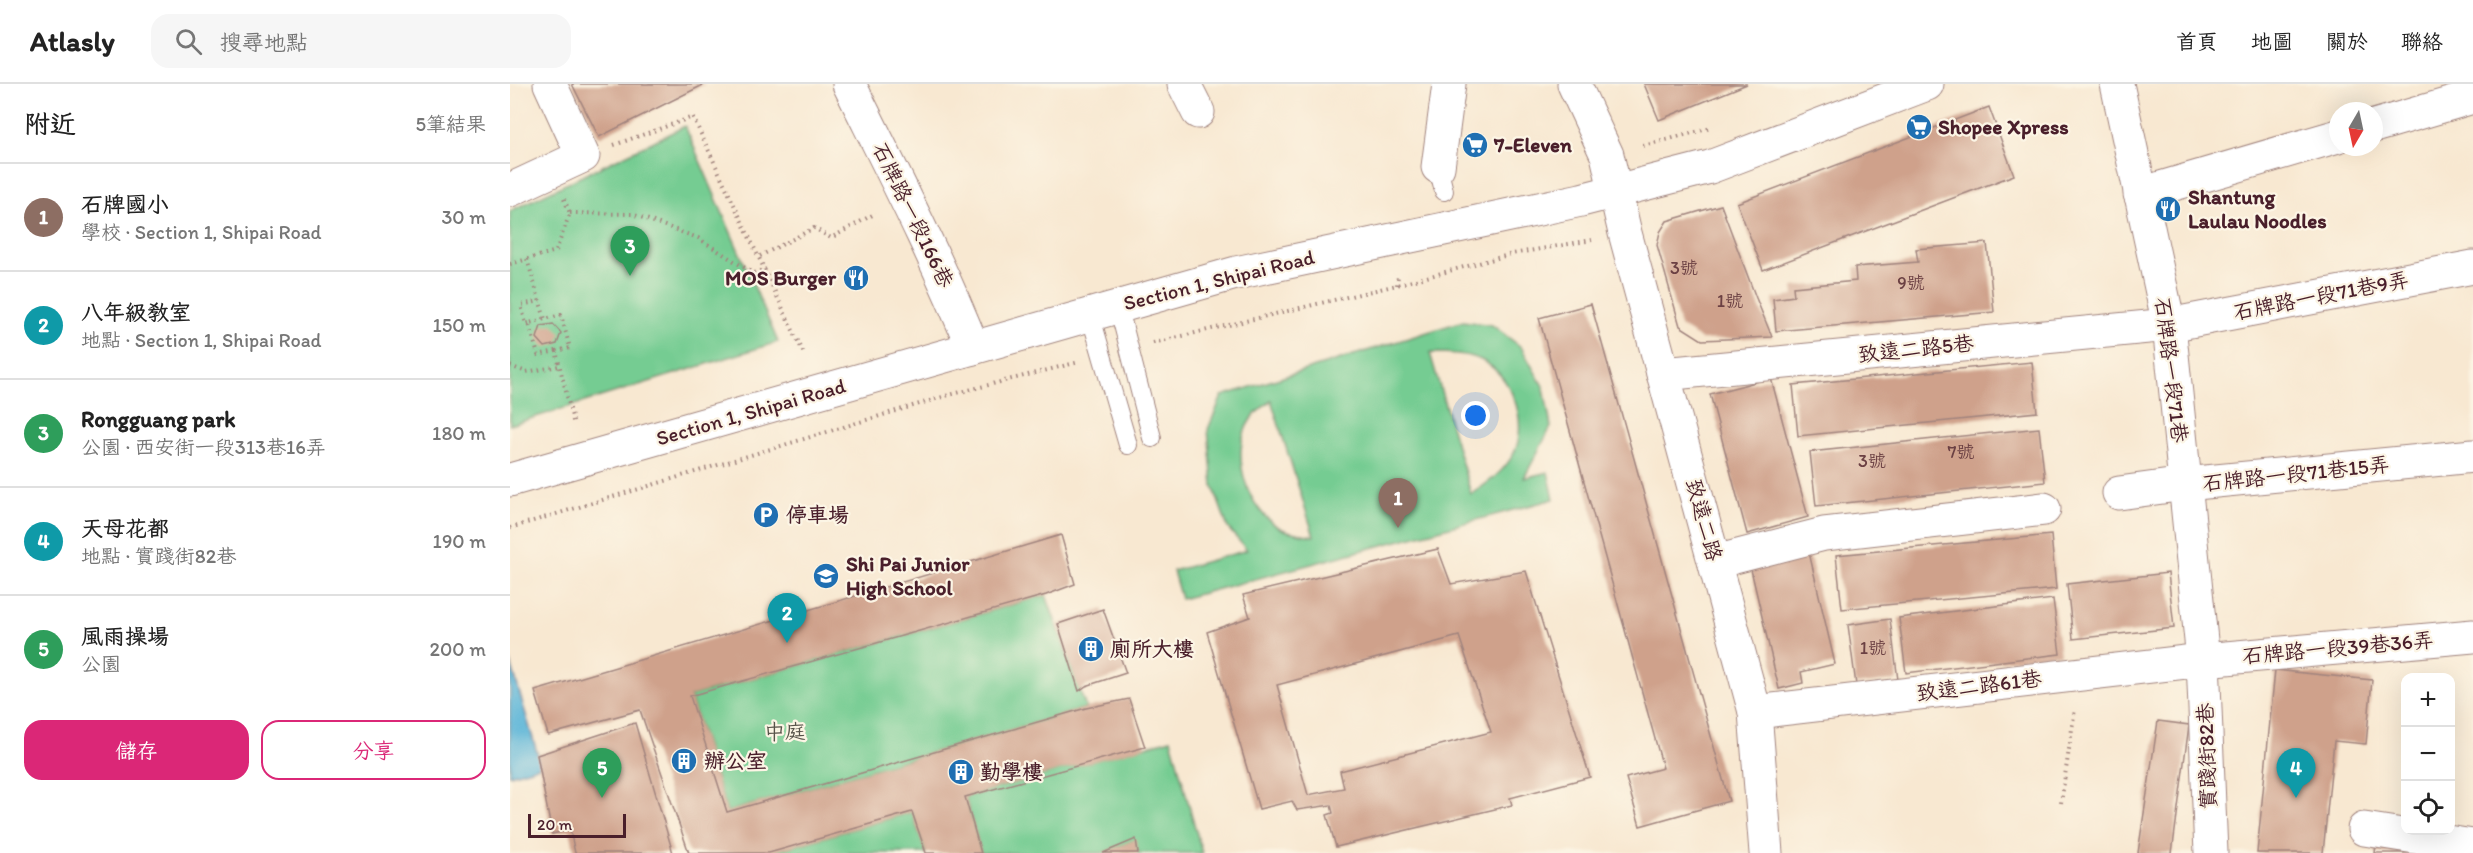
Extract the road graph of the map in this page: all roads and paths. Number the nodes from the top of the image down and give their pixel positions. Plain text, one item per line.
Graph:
1 (550, 84) edge
2 (849, 84) edge
3 (1449, 84) edge
4 (1574, 84) edge
5 (1927, 84) edge
6 (2117, 84) edge
7 (2473, 97) edge
8 (2383, 123) edge
9 (2329, 139) edge
10 (583, 156) junction
11 (554, 170) junction
12 (1441, 179) dead end
13 (510, 190) edge
14 (1616, 192) junction
15 (2140, 194) junction
16 (904, 196) junction
17 (570, 213) junction
18 (1592, 240) dead end
19 (760, 256) junction
20 (527, 259) junction
21 (510, 264) edge
22 (2473, 267) edge
23 (766, 269) junction
24 (1398, 276) dead end
25 (1397, 285) junction
26 (540, 300) junction
27 (1104, 310) junction
28 (545, 319) junction
29 (529, 323) junction
30 (2169, 325) junction
31 (973, 348) junction
32 (1130, 348) junction
33 (556, 351) junction
34 (806, 356) dead end
35 (1102, 356) junction
36 (510, 366) edge
37 (559, 366) junction
38 (1664, 374) junction
39 (574, 425) dead end
40 (1152, 438) dead end
41 (1128, 445) dead end
42 (2473, 456) edge
43 (510, 480) edge
44 (2185, 484) junction
45 (2119, 493) dead end
46 (2044, 509) dead end
47 (510, 528) edge
48 (1715, 562) junction
49 (2473, 636) edge
50 (2203, 660) junction
51 (2080, 675) junction
52 (1755, 712) junction
53 (2061, 803) dead end
54 (2364, 829) dead end
55 (2473, 846) edge
56 (1766, 853) edge
57 (2211, 853) edge

1 - 10 street
2 - 16 street, 石牌路一段166巷
3 - 12 street
4 - 14 street, 致遠二路
5 - 14 street, Section 1, Shipai Road
6 - 15 street, 石牌路一段71巷
7 - 8 street
9 - 15 street
10 - 11 street
10 - 19 path
11 - 13 street
11 - 17 path
14 - 27 street, Section 1, Shipai Road
14 - 38 street, 致遠二路
15 - 30 street, 石牌路一段71巷
16 - 19 path
16 - 31 street, 石牌路一段166巷
17 - 20 path
17 - 23 path
18 - 25 path
19 - 23 path
20 - 21 path
20 - 26 path
22 - 30 street, 石牌路一段71巷9弄
23 - 34 path
24 - 25 path
25 - 32 path
26 - 28 path
26 - 29 path
27 - 31 street, Section 1, Shipai Road
27 - 32 lane
27 - 35 lane
28 - 29 path
28 - 33 path
29 - 33 path
30 - 38 street, 致遠二路5巷
30 - 44 street, 石牌路一段71巷
31 - 43 street, Section 1, Shipai Road
32 - 40 lane
33 - 37 path
35 - 41 lane
35 - 47 path
36 - 37 path
37 - 39 path
38 - 48 street, 致遠二路
42 - 44 street, 石牌路一段71巷15弄
44 - 45 street, 石牌路一段71巷15弄
44 - 50 street, 石牌路一段71巷
46 - 48 street
48 - 52 street, 致遠二路
49 - 50 street, 石牌路一段39巷36弄
50 - 51 street, 致遠二路61巷
50 - 57 street, 實踐街82巷
51 - 52 street, 致遠二路61巷
51 - 53 path
52 - 56 street, 致遠二路
54 - 55 street

